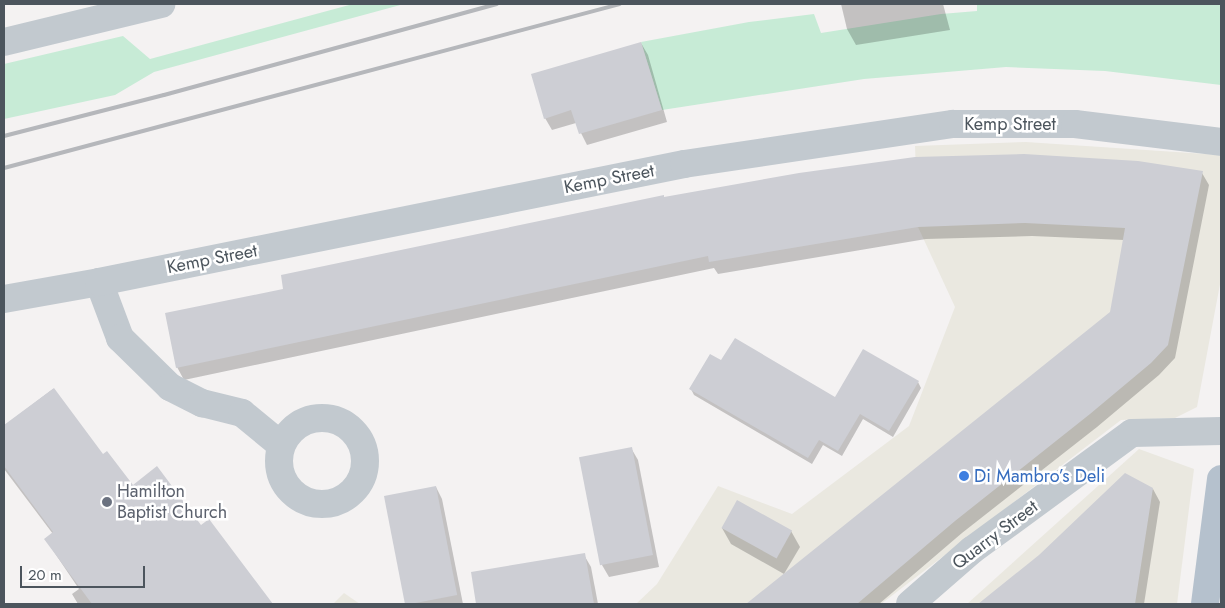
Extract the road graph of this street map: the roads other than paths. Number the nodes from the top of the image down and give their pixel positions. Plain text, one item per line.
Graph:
1 (161, 4) edge
2 (4, 42) edge
3 (1221, 142) edge
4 (99, 282) junction
5 (4, 299) edge
6 (1221, 431) edge
7 (282, 445) dead end
8 (1221, 479) edge
9 (910, 604) edge
10 (1205, 604) edge

1 - 2 street
3 - 4 street, Kemp Street
4 - 5 street, Kemp Street
4 - 7 street
6 - 9 street, Quarry Street
8 - 10 main road

